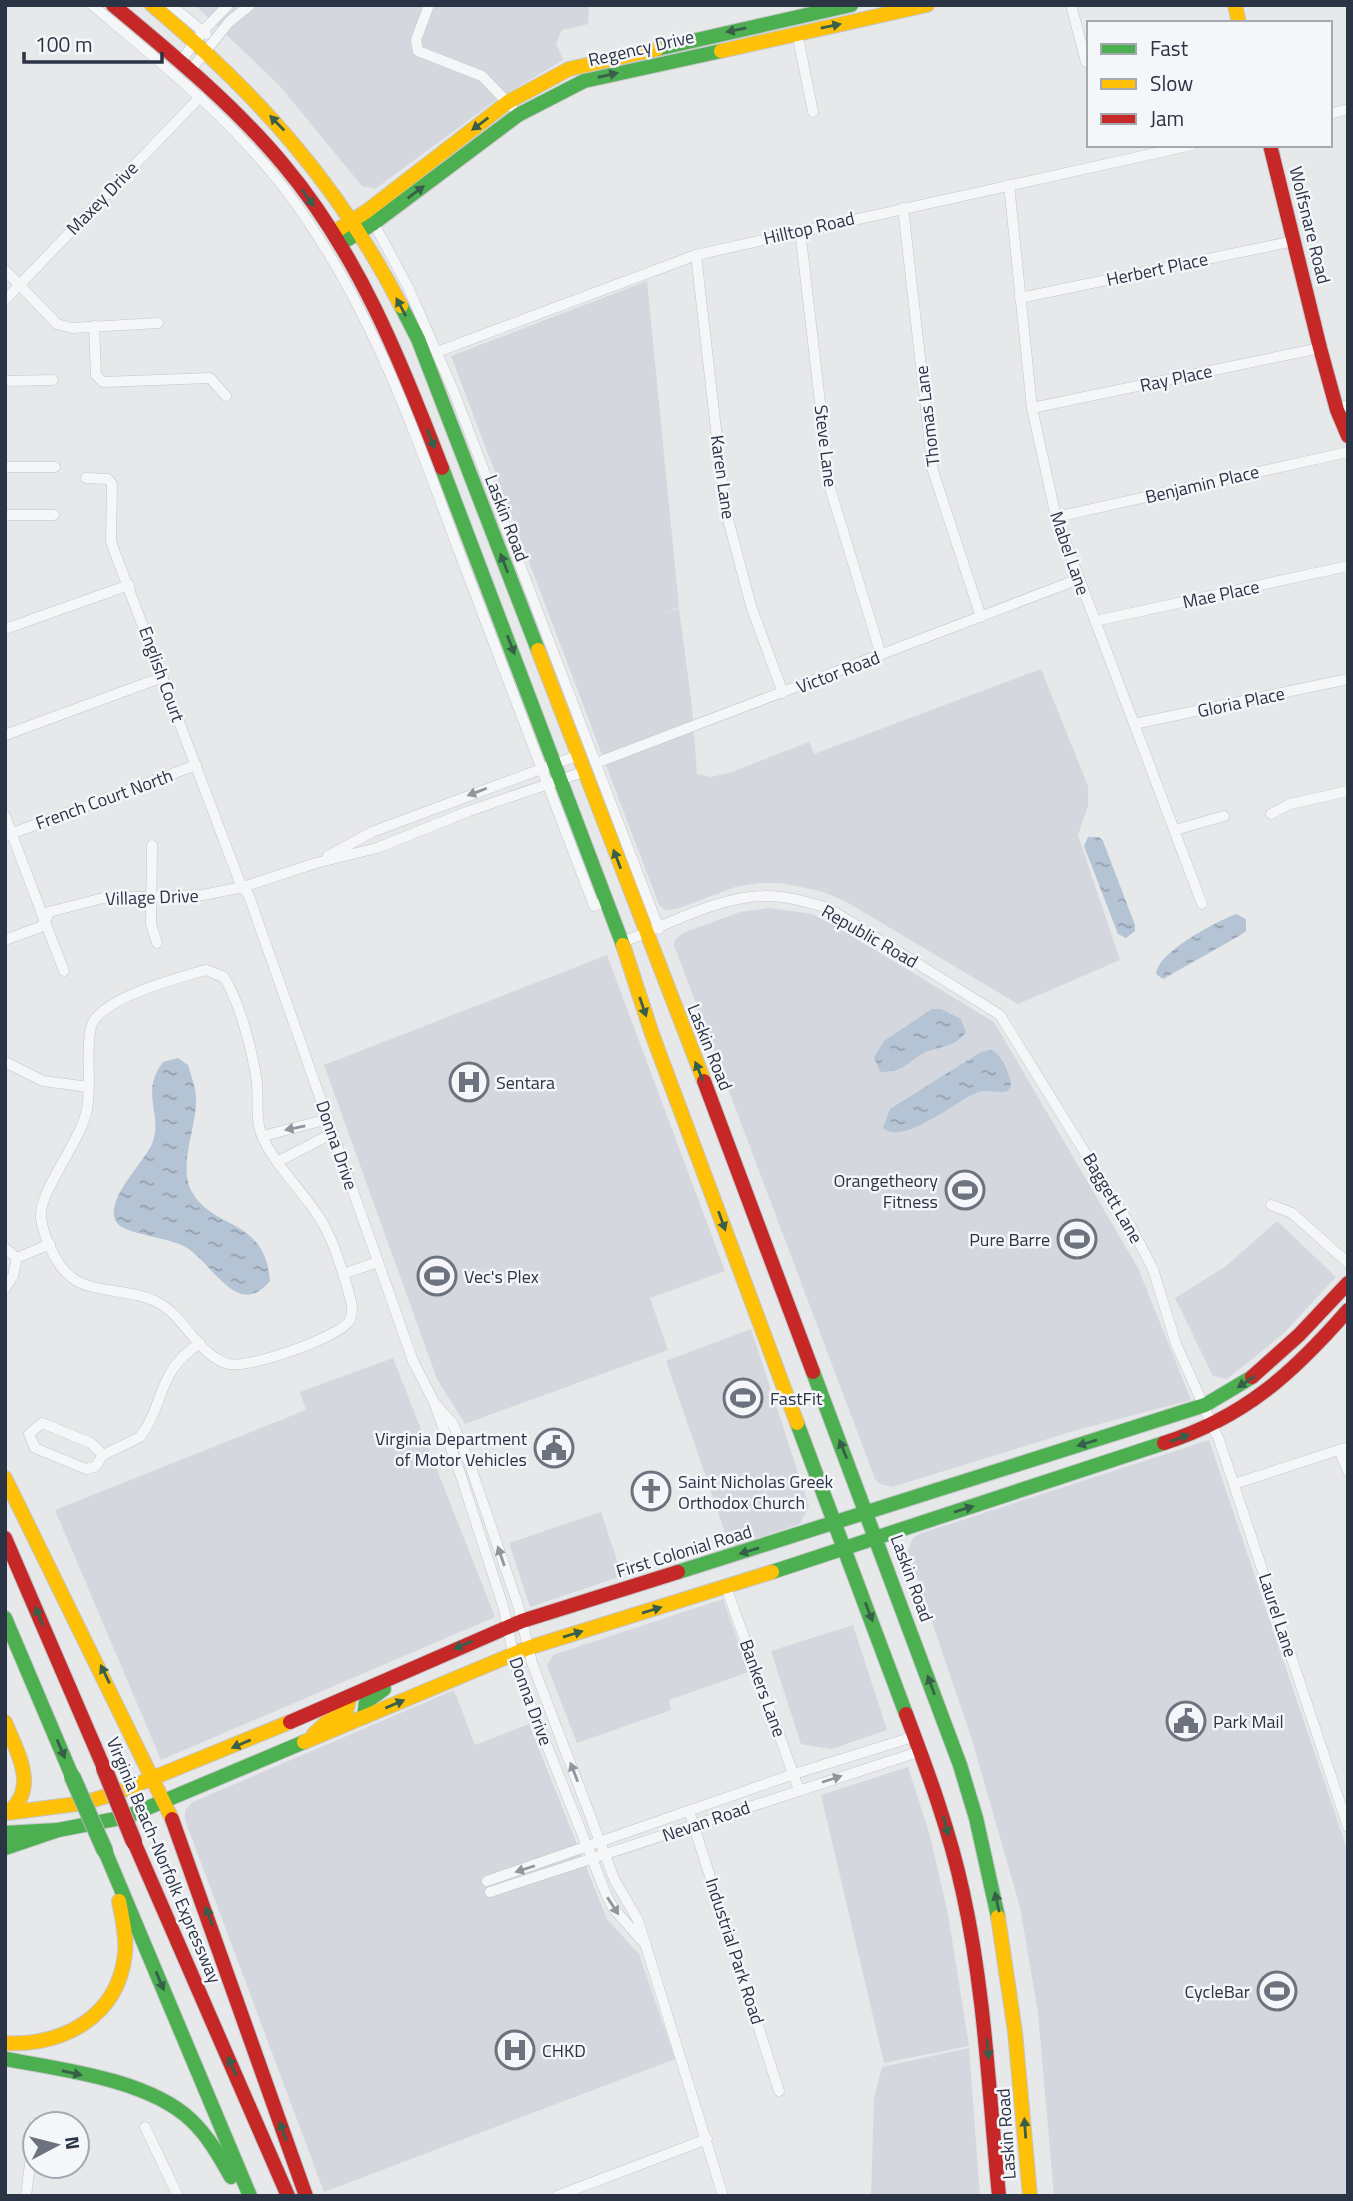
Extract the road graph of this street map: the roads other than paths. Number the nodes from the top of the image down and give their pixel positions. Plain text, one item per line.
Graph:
1 (92, 5) edge
2 (113, 5) edge
3 (152, 5) edge
4 (171, 5) edge
5 (228, 5) edge
6 (250, 5) edge
7 (429, 5) edge
8 (851, 5) edge
9 (927, 5) edge
10 (1071, 5) edge
11 (793, 11) edge
12 (797, 33) junction
13 (204, 40) junction
14 (1086, 62) dead end
15 (186, 66) junction
16 (200, 97) junction
17 (513, 108) junction
18 (813, 112) dead end
19 (1183, 147) edge
20 (1270, 147) edge
21 (1009, 185) junction
22 (903, 208) junction
23 (363, 221) junction
24 (800, 230) junction
25 (1294, 241) junction
26 (330, 242) junction
27 (696, 255) junction
28 (5, 271) edge
29 (18, 286) junction
30 (1020, 298) junction
31 (5, 300) edge
32 (158, 323) dead end
33 (94, 326) junction
34 (1321, 348) junction
35 (437, 352) junction
36 (53, 380) dead end
37 (5, 381) edge
38 (226, 397) dead end
39 (1032, 408) junction
40 (1343, 408) edge
41 (1348, 436) edge
42 (1348, 452) edge
43 (5, 467) edge
44 (55, 467) dead end
45 (86, 478) dead end
46 (5, 515) edge
47 (54, 515) dead end
48 (1056, 517) junction
49 (1348, 566) edge
50 (1079, 579) junction
51 (129, 584) junction
52 (981, 617) junction
53 (1095, 621) junction
54 (535, 624) junction
55 (5, 629) edge
56 (881, 655) junction
57 (163, 677) junction
58 (1348, 679) edge
59 (783, 693) junction
60 (1134, 724) junction
61 (5, 735) edge
62 (579, 755) junction
63 (196, 765) junction
64 (548, 766) junction
65 (591, 767) junction
66 (554, 783) junction
67 (1348, 791) edge
68 (1271, 814) dead end
69 (5, 816) edge
70 (1224, 816) dead end
71 (1175, 830) junction
72 (8, 835) edge
73 (152, 845) dead end
74 (316, 863) junction
75 (243, 887) junction
76 (151, 897) junction
77 (1202, 904) dead end
78 (45, 922) junction
79 (652, 931) junction
80 (5, 940) edge
81 (622, 942) junction
82 (157, 943) dead end
83 (64, 971) dead end
84 (5, 1062) edge
85 (89, 1087) junction
86 (1061, 1111) joint
87 (328, 1119) junction
88 (333, 1133) junction
89 (262, 1136) junction
90 (277, 1162) junction
91 (1271, 1205) dead end
92 (50, 1244) junction
93 (5, 1248) edge
94 (17, 1258) junction
95 (378, 1262) junction
96 (1348, 1263) edge
97 (343, 1273) junction
98 (1348, 1283) edge
99 (5, 1287) edge
100 (1348, 1310) edge
101 (200, 1343) junction
102 (434, 1402) junction
103 (1205, 1405) junction
104 (1214, 1426) junction
105 (1343, 1449) edge
106 (103, 1455) junction
107 (1348, 1471) edge
108 (5, 1478) edge
109 (1234, 1484) junction
110 (867, 1513) junction
111 (836, 1523) junction
112 (876, 1537) junction
113 (5, 1538) edge
114 (845, 1548) junction
115 (726, 1587) junction
116 (5, 1618) edge
117 (515, 1624) junction
118 (520, 1651) junction
119 (399, 1673) junction
120 (350, 1696) junction
121 (364, 1717) junction
122 (5, 1722) edge
123 (306, 1742) junction
124 (919, 1744) junction
125 (794, 1774) junction
126 (156, 1780) junction
127 (799, 1790) junction
128 (165, 1801) junction
129 (689, 1811) junction
130 (6, 1814) edge
131 (693, 1826) junction
132 (1348, 1827) edge
133 (58, 1830) junction
134 (5, 1833) edge
135 (601, 1843) junction
136 (589, 1847) junction
137 (5, 1848) edge
138 (605, 1856) junction
139 (593, 1860) junction
140 (115, 1873) junction
141 (646, 1945) junction
142 (5, 2043) edge
143 (5, 2059) edge
144 (779, 2091) dead end
145 (145, 2127) dead end
146 (707, 2139) junction
147 (178, 2196) edge
148 (241, 2196) edge
149 (250, 2196) edge
150 (288, 2196) edge
151 (306, 2196) edge
152 (557, 2196) edge
153 (723, 2196) edge
154 (999, 2196) edge
155 (1030, 2196) edge

1 - 16 street, Laskin Road
2 - 15 main road, Laskin Road
3 - 13 main road, Laskin Road
4 - 13 street, Laskin Road
5 - 13 street
6 - 13 street
7 - 17 street
8 - 11 main road, Regency Drive
12 -> 9 main road, Regency Drive
10 - 14 street
11 - 12 main road
11 -> 17 main road, Regency Drive
17 -> 12 main road, Regency Drive
12 - 18 street
13 - 15 street
23 -> 13 main road, Laskin Road
15 -> 26 main road, Laskin Road
16 - 26 street, Laskin Road
16 - 29 street, Maxey Drive
17 - 23 main road, Regency Drive
19 - 21 street, Hilltop Road
20 - 25 main road, Wolfsnare Road
21 - 22 street, Hilltop Road
21 - 30 street, Mabel Lane
22 - 24 street, Hilltop Road
22 - 52 street, Thomas Lane
23 - 26 main road, Regency Drive
23 - 35 street, Laskin Road
54 -> 23 main road, Laskin Road
24 - 27 street, Hilltop Road
24 - 56 street, Steve Lane
25 - 30 street, Herbert Place
25 - 34 main road, Wolfsnare Road
26 - 64 main road, Laskin Road
27 - 35 street, Hilltop Road
27 - 59 street, Karen Lane
28 - 29 street
29 - 31 street, Maxey Drive
29 - 33 street
30 - 39 street, Mabel Lane
32 - 33 street
33 - 38 street
34 - 39 street, Ray Place
34 - 40 main road, Wolfsnare Road
35 - 54 street, Laskin Road
36 - 37 street
39 - 48 street, Mabel Lane
40 - 41 main road, Wolfsnare Road
42 - 48 street, Benjamin Place
43 - 44 street
45 - 51 street, English Court
46 - 47 street
48 - 50 street, Mabel Lane
49 - 53 street, Mae Place
50 - 52 street, Victor Road
50 - 53 street, Mabel Lane
51 - 55 street
51 - 57 street, English Court
52 - 56 street, Victor Road
53 - 60 street, Mabel Lane
54 - 62 main road, Laskin Road
54 - 65 street, Laskin Road
56 - 59 street, Victor Road
57 - 61 street
57 - 63 street, English Court
58 - 60 street, Gloria Place
59 - 65 street, Victor Road
60 - 71 street, Mabel Lane
62 - 64 street, Village Drive
62 - 65 main road, Laskin Road
63 - 72 street, French Court North
63 - 75 street, English Court
64 - 66 main road, Laskin Road
64 -> 74 street, Village Drive
65 - 66 street, Village Drive
79 -> 65 main road, Laskin Road
66 - 74 street, Village Drive
66 - 81 main road, Laskin Road
67 - 68 street
69 - 72 street
70 - 71 street
71 - 77 street, Mabel Lane
72 - 78 street
73 - 76 street
74 - 75 street, Village Drive
75 - 76 street, Village Drive
75 - 87 street, Donna Drive
76 - 78 street, Village Drive
76 - 82 street
78 - 80 street
78 - 83 street
79 - 81 street, Republic Road
79 - 86 street, Republic Road
110 -> 79 main road, Laskin Road
81 -> 111 main road, Laskin Road
84 - 85 street
85 - 89 street
85 - 92 street
86 - 103 street, Baggett Lane
87 - 88 street, Donna Drive
87 -> 89 street
88 - 90 street
88 - 95 street, Donna Drive
89 - 90 street
90 - 97 street
91 - 96 street
92 - 94 street
92 - 101 street
93 - 94 street
94 - 99 street
95 - 97 street
95 - 102 street, Donna Drive
97 - 101 street
98 -> 103 main road, First Colonial Road
100 - 104 main road
101 - 106 street
102 - 117 street, Donna Drive
117 -> 102 street, Donna Drive
103 - 104 street, Laurel Lane
103 -> 110 main road, First Colonial Road
104 - 109 street, Laurel Lane
112 -> 104 main road
105 - 107 street
105 - 109 street
106 - 106 street
126 -> 108 main road
109 - 132 street, Laurel Lane
110 - 111 main road, First Colonial Road
110 - 112 main road, Laskin Road
111 - 114 main road, Laskin Road
111 -> 117 main road, First Colonial Road
112 - 114 main road
155 -> 112 main road, Laskin Road
150 -> 113 main road, Virginia Beach-Norfolk Expressway, bridge
114 - 115 main road
114 -> 124 main road, Laskin Road
118 -> 115 main road
115 - 125 street, Bankers Lane
116 -> 140 main road, bridge
117 - 118 street, Donna Drive
117 - 118 street, Donna Drive
117 -> 119 main road, First Colonial Road
121 -> 118 main road
135 -> 118 street, Donna Drive
118 - 136 street, Donna Drive
119 - 120 main road, First Colonial Road
119 - 121 main road
120 - 123 main road
120 -> 126 main road, First Colonial Road
121 - 123 main road
122 - 130 main road
123 - 128 main road
124 - 125 street, Nevan Road
127 -> 124 street, Nevan Road
124 -> 154 main road, Laskin Road
125 - 127 street, Bankers Lane
125 - 129 street, Nevan Road
126 - 128 main road
126 - 130 main road, First Colonial Road
127 - 131 street, Nevan Road
128 - 133 main road
151 -> 128 main road
129 - 131 street, Industrial Park Road
129 - 135 street, Nevan Road
131 - 138 street, Nevan Road
131 - 144 street, Industrial Park Road
133 - 134 main road
133 - 137 main road
135 - 136 street, Nevan Road
135 - 138 street, Donna Drive
136 - 139 street, Donna Drive
136 -> 139 street, Nevan Road
138 - 139 street, Nevan Road
138 - 141 street, Donna Drive
139 -> 141 street, Donna Drive
140 - 142 main road
140 -> 149 main road
141 - 146 street, Donna Drive
143 -> 148 main road
145 - 147 street
146 - 152 street
146 - 153 street, Donna Drive

